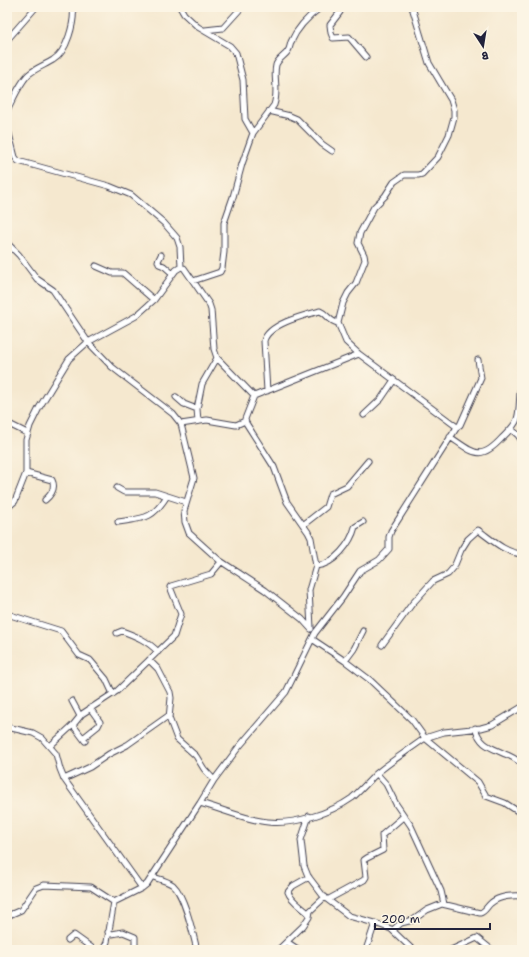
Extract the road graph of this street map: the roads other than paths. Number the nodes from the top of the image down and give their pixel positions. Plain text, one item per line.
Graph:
1 (36, 7) edge
2 (73, 7) edge
3 (180, 7) edge
4 (242, 7) edge
5 (321, 7) edge
6 (341, 7) edge
7 (412, 7) edge
8 (204, 30) junction
9 (7, 40) edge
10 (366, 57) dead end
11 (7, 111) edge
12 (269, 112) junction
13 (7, 126) edge
14 (253, 133) junction
15 (332, 152) dead end
16 (7, 243) edge
17 (161, 255) dead end
18 (96, 266) dead end
19 (181, 267) junction
20 (173, 274) junction
21 (193, 281) junction
22 (154, 300) junction
23 (338, 323) junction
24 (88, 342) junction
25 (359, 354) junction
26 (217, 358) junction
27 (478, 360) dead end
28 (394, 380) junction
29 (522, 382) edge
30 (267, 391) junction
31 (254, 396) junction
32 (176, 397) dead end
33 (197, 409) junction
34 (364, 415) dead end
35 (198, 421) junction
36 (245, 421) junction
37 (7, 423) edge
38 (181, 424) junction
39 (456, 427) junction
40 (511, 429) junction
41 (27, 433) junction
42 (450, 437) junction
43 (522, 441) edge
44 (368, 461) dead end
45 (26, 473) junction
46 (117, 488) dead end
47 (167, 496) junction
48 (45, 500) dead end
49 (186, 502) junction
50 (7, 508) edge
51 (118, 522) dead end
52 (363, 522) dead end
53 (303, 525) junction
54 (522, 554) edge
55 (221, 562) junction
56 (316, 566) junction
57 (7, 614) edge
58 (313, 630) junction
59 (363, 631) dead end
60 (117, 633) dead end
61 (312, 639) junction
62 (382, 645) dead end
63 (158, 652) junction
64 (149, 660) junction
65 (345, 661) junction
66 (113, 694) junction
67 (72, 701) dead end
68 (522, 706) edge
69 (90, 708) junction
70 (80, 716) junction
71 (168, 716) junction
72 (73, 725) junction
73 (7, 727) edge
74 (475, 728) junction
75 (425, 738) junction
76 (50, 746) junction
77 (522, 764) edge
78 (377, 774) junction
79 (64, 778) junction
80 (214, 780) junction
81 (200, 803) junction
82 (522, 814) edge
83 (309, 816) junction
84 (404, 816) junction
85 (153, 877) junction
86 (309, 877) junction
87 (142, 888) junction
88 (522, 896) edge
89 (327, 898) junction
90 (114, 902) junction
91 (444, 904) junction
92 (309, 914) junction
93 (7, 916) edge
94 (375, 923) junction
95 (393, 930) junction
96 (108, 932) junction
97 (68, 940) dead end
98 (287, 942) junction
99 (95, 950) edge
100 (103, 950) edge
101 (135, 950) edge
102 (197, 950) edge
103 (278, 950) edge
104 (299, 950) edge
105 (366, 950) edge
106 (413, 950) edge
107 (451, 950) edge
108 (492, 950) edge

1 - 9 street
2 - 11 street
3 - 8 street
4 - 8 street
5 - 12 street
6 - 10 street
7 - 23 street
8 - 14 street
12 - 14 street
12 - 15 street
13 - 19 street
14 - 21 street
16 - 24 street
17 - 20 street
18 - 22 street
19 - 20 street
19 - 21 street
20 - 22 street
21 - 26 street
22 - 24 street
23 - 25 street
23 - 30 street
24 - 38 street
24 - 41 street
25 - 28 street
25 - 30 street
26 - 31 street
26 - 33 street
27 - 39 street
28 - 34 street
28 - 39 street
29 - 40 street
30 - 31 street
31 - 36 street
32 - 33 street
33 - 35 street
35 - 36 street
35 - 38 street
36 - 53 street
37 - 41 street
38 - 49 street
39 - 42 street
40 - 42 street
40 - 43 street
41 - 45 street
42 - 58 street
44 - 53 street
45 - 48 street
45 - 50 street
46 - 47 street
47 - 49 street
47 - 51 street
49 - 55 street
52 - 56 street
53 - 56 street
54 - 62 street
55 - 58 street
55 - 63 street
56 - 58 street
57 - 66 street
58 - 61 street
59 - 65 street
60 - 63 street
61 - 65 street
61 - 80 street
63 - 64 street
64 - 66 street
64 - 71 street
65 - 75 street
66 - 69 street
67 - 70 street
68 - 74 street
69 - 70 street
69 - 72 street
70 - 72 street
71 - 79 street
71 - 80 street
72 - 76 street
73 - 76 street
74 - 75 street
74 - 77 street
75 - 78 street
75 - 82 street
76 - 79 street
78 - 83 street
78 - 84 street
79 - 87 street
80 - 81 street
81 - 83 street
81 - 85 street
83 - 86 street
84 - 89 street
84 - 91 street
85 - 87 street
85 - 102 street
86 - 89 street
86 - 92 street
87 - 90 street
88 - 91 street
89 - 92 street
89 - 94 street
90 - 93 street
90 - 96 street
91 - 95 street
92 - 98 street
94 - 95 street
94 - 105 street
95 - 106 street
96 - 100 street
96 - 101 street
97 - 99 street
98 - 103 street
98 - 104 street
107 - 108 street

